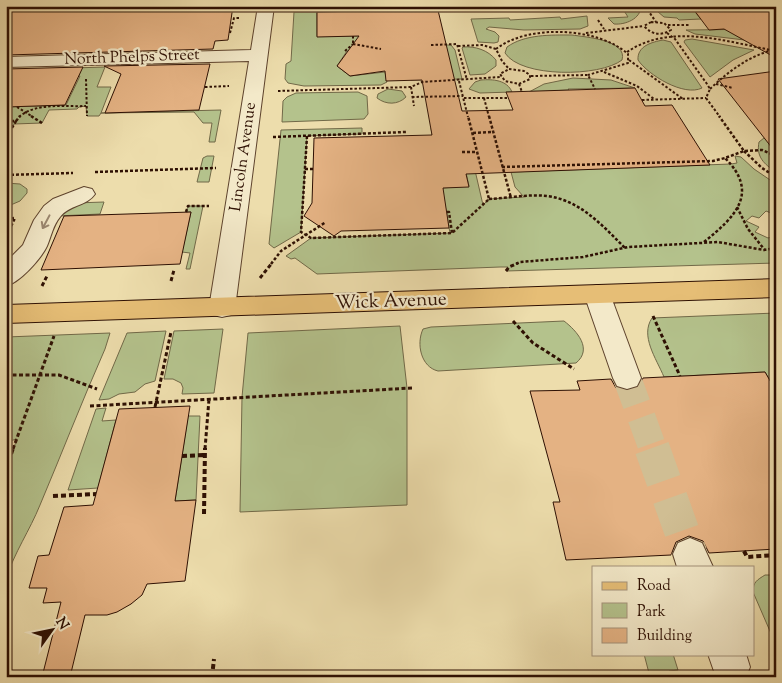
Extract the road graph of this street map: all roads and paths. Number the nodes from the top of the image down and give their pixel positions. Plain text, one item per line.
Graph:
1 (266, 6) edge
2 (645, 6) edge
3 (244, 18) dead end
4 (598, 20) dead end
5 (656, 22) junction
6 (689, 24) dead end
7 (668, 25) junction
8 (644, 26) junction
9 (604, 29) junction
10 (229, 33) dead end
11 (667, 33) junction
12 (583, 34) junction
13 (353, 36) dead end
14 (672, 36) junction
15 (353, 44) junction
16 (431, 45) dead end
17 (458, 46) junction
18 (381, 49) dead end
19 (496, 49) junction
20 (776, 49) edge
21 (771, 50) junction
22 (345, 51) dead end
23 (627, 52) junction
24 (259, 55) junction
25 (629, 60) junction
26 (6, 62) edge
27 (509, 69) junction
28 (603, 72) junction
29 (588, 75) junction
30 (531, 76) junction
31 (500, 77) junction
32 (86, 78) dead end
33 (466, 80) junction
34 (459, 81) junction
35 (520, 84) junction
36 (715, 84) junction
37 (233, 86) dead end
38 (205, 87) dead end
39 (411, 87) junction
40 (734, 88) dead end
41 (710, 89) junction
42 (595, 90) dead end
43 (278, 91) dead end
44 (522, 92) dead end
45 (412, 97) junction
46 (464, 97) junction
47 (484, 98) junction
48 (508, 98) dead end
49 (683, 98) junction
50 (706, 98) junction
51 (654, 99) junction
52 (642, 100) dead end
53 (17, 106) dead end
54 (86, 106) junction
55 (414, 106) dead end
56 (25, 112) junction
57 (87, 116) dead end
58 (6, 121) edge
59 (16, 121) junction
60 (42, 123) dead end
61 (406, 132) dead end
62 (473, 132) junction
63 (493, 132) junction
64 (307, 136) junction
65 (274, 137) dead end
66 (6, 138) edge
67 (744, 151) junction
68 (462, 152) dead end
69 (477, 152) junction
70 (776, 156) edge
71 (725, 158) junction
72 (502, 167) junction
73 (219, 168) dead end
74 (305, 169) junction
75 (313, 169) dead end
76 (93, 172) dead end
77 (74, 173) dead end
78 (6, 175) edge
79 (776, 177) edge
80 (84, 194) dead end
81 (511, 198) junction
82 (489, 199) junction
83 (212, 206) dead end
84 (737, 207) junction
85 (186, 212) dead end
86 (447, 212) dead end
87 (6, 218) edge
88 (326, 222) dead end
89 (397, 230) dead end
90 (452, 233) junction
91 (306, 235) junction
92 (398, 235) junction
93 (6, 237) edge
94 (704, 243) junction
95 (625, 248) junction
96 (776, 248) edge
97 (764, 250) junction
98 (174, 270) dead end
99 (506, 271) dead end
100 (48, 274) dead end
101 (6, 278) edge
102 (260, 278) dead end
103 (171, 281) dead end
104 (42, 286) dead end
105 (776, 288) edge
106 (597, 294) junction
107 (222, 308) junction
108 (652, 313) dead end
109 (6, 314) edge
110 (511, 318) dead end
111 (171, 331) dead end
112 (54, 335) dead end
113 (574, 369) dead end
114 (40, 374) junction
115 (6, 375) edge
116 (680, 376) dead end
117 (627, 378) tunnel mouth
118 (412, 388) dead end
119 (97, 389) dead end
120 (209, 399) junction
121 (156, 402) junction
122 (90, 406) dead end
123 (155, 407) dead end
124 (206, 455) junction
125 (182, 456) dead end
126 (6, 469) edge
127 (96, 494) dead end
128 (53, 496) dead end
129 (204, 514) dead end
130 (744, 551) dead end
131 (776, 555) edge
132 (214, 659) dead end
133 (212, 677) edge

1 - 24 street, Lincoln Avenue
2 - 5 path
3 - 10 path
4 - 9 path
5 - 7 path
5 - 8 path
6 - 7 path
7 - 11 path
8 - 9 path
8 - 11 path
9 - 12 path
11 - 14 path
12 - 19 path
12 - 23 path
13 - 15 path
14 - 21 path
14 - 23 path
14 - 41 path
15 - 18 path
15 - 22 path
16 - 17 path
17 - 19 path
17 - 33 path
19 - 27 path
20 - 21 path
21 - 36 path
23 - 25 path
24 - 26 street, North Phelps Street
24 - 107 street, Lincoln Avenue
25 - 28 path
25 - 49 path
27 - 30 path
27 - 31 path
28 - 29 path
28 - 51 path
29 - 30 path
29 - 42 path
30 - 35 path
31 - 33 path
31 - 35 path
32 - 54 path
33 - 34 path
34 - 39 path
34 - 46 path
35 - 44 path
36 - 40 path
36 - 41 path
37 - 38 path
39 - 43 path
39 - 45 path
41 - 50 path
45 - 46 path
45 - 55 path
46 - 47 path
46 - 62 path
47 - 48 path
47 - 63 path
49 - 50 path
49 - 51 path
50 - 67 path
51 - 52 path
53 - 56 path
54 - 56 path
54 - 57 path
56 - 59 path
56 - 60 path
58 - 59 path
59 - 66 path
61 - 64 path
62 - 63 path
62 - 69 path
63 - 72 path
64 - 65 path
64 - 74 path
67 - 70 path
67 - 71 path
67 - 79 path
68 - 69 path
69 - 82 path
71 - 72 path
71 - 84 path
72 - 81 path
73 - 76 path
74 - 75 path
74 - 91 path
77 - 78 path
80 -> 101 street
81 - 82 path
81 - 95 path
82 - 90 path
83 - 85 path
84 - 94 path
84 - 97 path
86 - 90 path
87 - 93 path
88 - 91 path
89 - 92 path
90 - 92 path
91 - 92 path
91 - 102 path
94 - 95 path
94 - 97 path
95 - 99 path
96 - 97 path
98 - 103 path
100 - 104 path
105 - 106 main road, Wick Avenue
106 - 107 main road, Wick Avenue
106 - 117 street
107 - 109 main road, Wick Avenue
108 - 116 path
110 - 113 path
111 - 121 path
112 - 114 path
114 - 115 path
114 - 119 path
114 - 126 path
118 - 120 path
120 - 121 path
120 - 124 path
121 - 122 path
121 - 123 path
124 - 125 path
124 - 129 path
127 - 128 path
130 - 131 path
132 - 133 path

